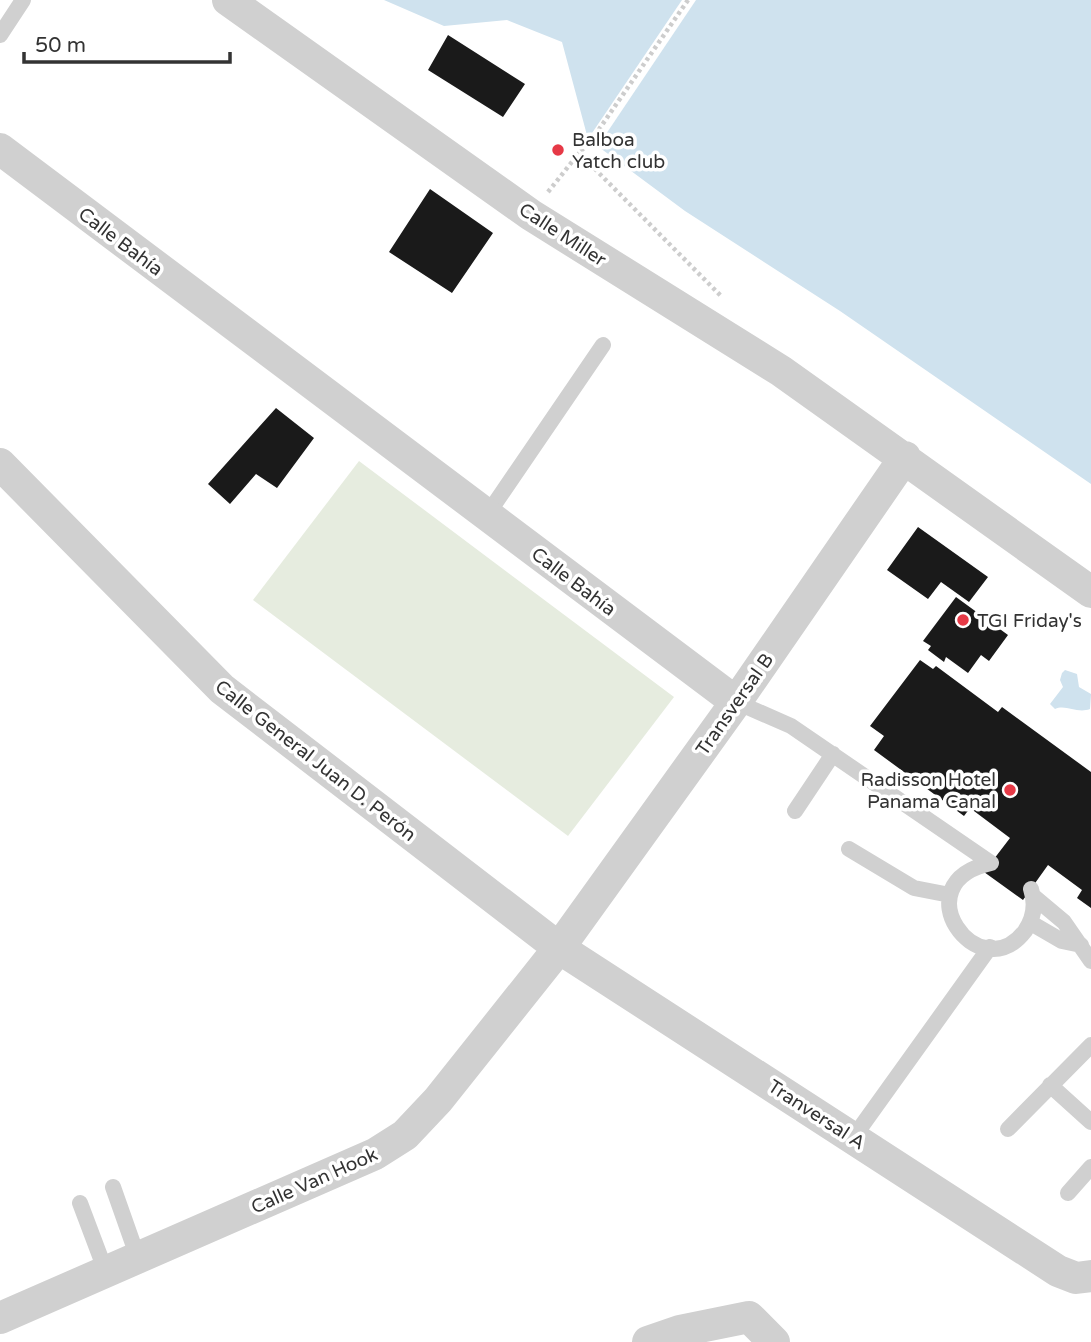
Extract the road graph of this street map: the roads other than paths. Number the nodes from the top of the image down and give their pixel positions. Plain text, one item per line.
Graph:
1 (23, 0) edge
2 (228, 0) edge
3 (0, 35) edge
4 (0, 149) edge
5 (603, 345) dead end
6 (905, 457) junction
7 (0, 464) edge
8 (487, 516) junction
9 (1091, 592) edge
10 (736, 702) junction
11 (833, 754) junction
12 (795, 811) dead end
13 (849, 849) dead end
14 (950, 895) junction
15 (1031, 923) junction
16 (1081, 946) junction
17 (990, 947) junction
18 (559, 948) junction
19 (1091, 961) edge
20 (1091, 1045) edge
21 (1051, 1085) junction
22 (1091, 1122) edge
23 (1008, 1129) dead end
24 (853, 1138) junction
25 (1091, 1167) edge
26 (113, 1187) dead end
27 (1068, 1193) dead end
28 (80, 1203) dead end
29 (138, 1258) junction
30 (106, 1272) junction
31 (1083, 1277) edge
32 (0, 1318) edge
33 (648, 1342) edge
34 (774, 1342) edge

1 - 3 lane
2 - 6 street, Calle Miller
4 - 8 street, Calle Bahía
5 - 8 lane
6 - 9 street, Calle Miller
6 - 10 street, Transversal B
7 - 18 street, Calle General Juan D. Perón
8 - 10 street, Calle Bahía
10 - 11 lane, Calle Bahía
10 - 18 street, Transversal B
11 - 12 lane
11 - 14 lane, Calle Bahía
13 - 14 lane
14 - 17 lane
15 - 16 lane
15 - 16 lane
15 - 17 lane
16 - 19 lane
17 - 24 lane
18 - 24 street, Tranversal A
18 - 29 street, Calle Van Hook
20 - 21 lane
21 - 22 lane
21 - 23 lane
24 - 31 street, Tranversal A
25 - 27 lane
26 - 29 lane
28 - 30 lane
29 - 30 street, Calle Van Hook
30 - 32 street, Calle Van Hook
33 - 34 street

